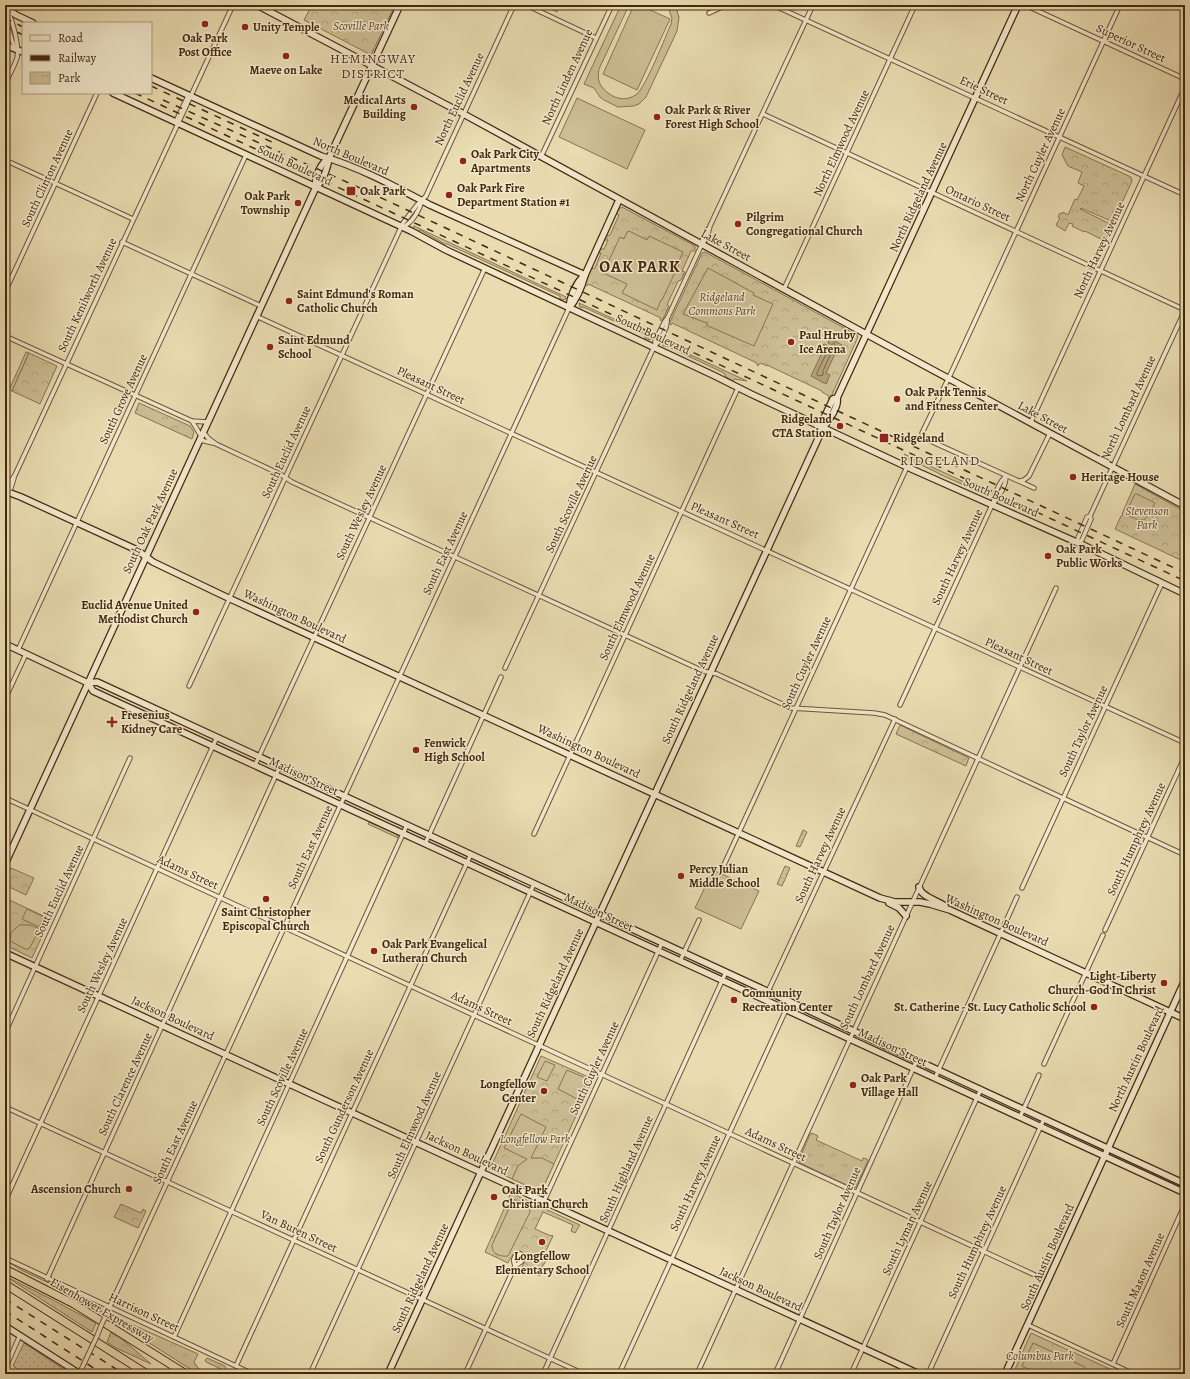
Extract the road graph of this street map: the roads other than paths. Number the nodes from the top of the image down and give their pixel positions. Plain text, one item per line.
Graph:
1 (233, 5) edge
2 (256, 5) edge
3 (400, 5) edge
4 (514, 5) edge
5 (526, 5) edge
6 (612, 5) edge
7 (721, 5) edge
8 (773, 5) edge
9 (813, 5) edge
10 (915, 5) edge
11 (1018, 5) edge
12 (1025, 5) edge
13 (1120, 5) edge
14 (6, 7) edge
15 (709, 13) dead end
16 (806, 20) junction
17 (31, 22) edge
18 (596, 38) junction
19 (1103, 41) junction
20 (5, 45) edge
21 (16, 50) junction
22 (22, 52) edge
23 (891, 59) junction
24 (372, 66) junction
25 (152, 78) edge
26 (1185, 79) edge
27 (5, 84) edge
28 (1185, 86) edge
29 (97, 94) edge
30 (114, 94) edge
31 (190, 96) junction
32 (976, 97) junction
33 (463, 114) junction
34 (763, 114) junction
35 (177, 123) junction
36 (1059, 136) junction
37 (847, 153) junction
38 (246, 155) junction
39 (541, 157) junction
40 (329, 158) junction
41 (5, 160) edge
42 (1144, 176) junction
43 (55, 183) junction
44 (316, 187) junction
45 (932, 193) junction
46 (1185, 195) edge
47 (422, 200) junction
48 (619, 200) junction
49 (133, 219) junction
50 (402, 227) junction
51 (1016, 232) junction
52 (122, 242) junction
53 (702, 244) junction
54 (485, 268) junction
55 (1100, 271) junction
56 (191, 274) junction
57 (585, 275) junction
58 (784, 289) junction
59 (5, 292) edge
60 (261, 306) junction
61 (569, 308) junction
62 (1185, 310) edge
63 (256, 316) junction
64 (866, 334) junction
65 (5, 336) edge
66 (654, 347) junction
67 (342, 355) junction
68 (66, 364) junction
69 (948, 378) junction
70 (738, 388) junction
71 (427, 394) junction
72 (136, 395) junction
73 (192, 421) junction
74 (207, 422) junction
75 (1031, 422) junction
76 (822, 428) junction
77 (511, 433) junction
78 (1050, 433) junction
79 (201, 436) junction
80 (216, 444) junction
81 (907, 467) junction
82 (1112, 467) junction
83 (597, 473) junction
84 (1006, 476) junction
85 (285, 478) junction
86 (1019, 482) junction
87 (1034, 488) dead end
88 (6, 492) edge
89 (992, 505) junction
90 (1185, 506) edge
91 (681, 512) junction
92 (369, 518) junction
93 (77, 523) junction
94 (1077, 543) junction
95 (767, 550) junction
96 (146, 556) junction
97 (454, 557) junction
98 (1162, 583) junction
99 (1056, 588) dead end
100 (851, 589) junction
101 (1185, 594) edge
102 (540, 596) junction
103 (230, 598) junction
104 (936, 628) junction
105 (625, 635) junction
106 (314, 637) junction
107 (5, 644) edge
108 (18, 650) junction
109 (26, 654) junction
110 (1020, 667) junction
111 (505, 668) dead end
112 (710, 672) junction
113 (400, 676) junction
114 (501, 676) dead end
115 (88, 683) junction
116 (189, 686) dead end
117 (5, 699) edge
118 (900, 705) dead end
119 (1105, 706) junction
120 (797, 708) junction
121 (484, 715) junction
122 (894, 719) junction
123 (217, 737) junction
124 (1185, 743) edge
125 (213, 746) junction
126 (570, 755) junction
127 (1185, 756) edge
128 (259, 757) junction
129 (130, 758) dead end
130 (978, 758) junction
131 (255, 765) junction
132 (280, 766) junction
133 (276, 775) junction
134 (654, 793) junction
135 (344, 796) junction
136 (5, 798) edge
137 (1063, 798) junction
138 (340, 804) junction
139 (30, 810) junction
140 (408, 825) junction
141 (739, 832) junction
142 (404, 834) junction
143 (534, 834) dead end
144 (429, 835) junction
145 (1147, 838) junction
146 (94, 839) junction
147 (425, 844) junction
148 (471, 854) junction
149 (1185, 855) edge
150 (466, 863) junction
151 (5, 864) edge
152 (723, 867) dead end
153 (157, 869) junction
154 (824, 872) junction
155 (534, 884) junction
156 (919, 887) junction
157 (1022, 888) dead end
158 (530, 892) junction
159 (1017, 897) dead end
160 (220, 898) junction
161 (880, 898) junction
162 (912, 902) junction
163 (950, 910) junction
164 (599, 914) junction
165 (906, 916) junction
166 (699, 920) dead end
167 (595, 922) junction
168 (284, 928) junction
169 (1105, 930) dead end
170 (1001, 933) junction
171 (1103, 935) dead end
172 (662, 943) junction
173 (658, 952) junction
174 (5, 953) edge
175 (684, 953) junction
176 (347, 957) junction
177 (680, 961) junction
178 (35, 967) junction
179 (726, 972) junction
180 (1086, 972) junction
181 (1185, 980) edge
182 (722, 981) junction
183 (410, 986) junction
184 (768, 991) junction
185 (99, 996) junction
186 (764, 1000) junction
187 (790, 1001) junction
188 (786, 1010) junction
189 (1170, 1012) junction
190 (474, 1016) junction
191 (1185, 1019) edge
192 (163, 1025) junction
193 (854, 1031) junction
194 (5, 1033) edge
195 (850, 1039) junction
196 (538, 1046) junction
197 (226, 1054) junction
198 (917, 1060) junction
199 (1044, 1064) dead end
200 (914, 1068) junction
201 (938, 1070) junction
202 (602, 1075) junction
203 (1039, 1076) dead end
204 (935, 1078) junction
205 (290, 1084) junction
206 (981, 1089) junction
207 (977, 1097) junction
208 (666, 1104) junction
209 (5, 1107) edge
210 (1024, 1109) junction
211 (352, 1113) junction
212 (1020, 1117) junction
213 (1044, 1118) junction
214 (40, 1123) junction
215 (1041, 1127) junction
216 (729, 1134) junction
217 (417, 1142) junction
218 (1108, 1148) junction
219 (104, 1152) junction
220 (1104, 1156) junction
221 (793, 1163) junction
222 (481, 1172) junction
223 (1184, 1181) edge
224 (167, 1182) junction
225 (857, 1193) junction
226 (1185, 1193) edge
227 (5, 1201) edge
228 (544, 1201) junction
229 (1185, 1204) edge
230 (231, 1211) junction
231 (920, 1222) junction
232 (609, 1231) junction
233 (294, 1240) junction
234 (984, 1252) junction
235 (5, 1258) edge
236 (672, 1260) junction
237 (515, 1266) dead end
238 (5, 1269) edge
239 (358, 1270) junction
240 (1037, 1276) dead end
241 (47, 1279) junction
242 (5, 1284) edge
243 (735, 1289) junction
244 (422, 1299) junction
245 (110, 1308) junction
246 (800, 1319) junction
247 (1028, 1325) junction
248 (5, 1326) edge
249 (486, 1329) junction
250 (20, 1335) junction
251 (174, 1337) junction
252 (863, 1348) junction
253 (550, 1358) junction
254 (1113, 1364) junction
255 (236, 1366) junction
256 (5, 1369) edge
257 (80, 1373) edge
258 (147, 1374) edge
259 (186, 1374) edge
260 (253, 1374) edge
261 (310, 1374) edge
262 (388, 1374) edge
263 (465, 1374) edge
264 (543, 1374) edge
265 (584, 1374) edge
266 (619, 1374) edge
267 (697, 1374) edge
268 (775, 1374) edge
269 (851, 1374) edge
270 (919, 1374) edge
271 (928, 1374) edge
272 (1006, 1374) edge
273 (1134, 1374) edge

1 - 31 street, South Kenilworth Avenue
2 - 24 street, Lake Street
3 - 24 street, South Oak Park Avenue
4 - 33 street, North Euclid Avenue
5 - 18 street
6 - 18 street, North Linden Avenue
7 - 15 street
8 - 16 street, Erie Street
9 - 16 street, South Scoville Avenue
10 - 23 street, North Elmwood Avenue
11 - 32 street, North Ridgeland Avenue
12 - 19 street, Superior Street
13 - 19 street, North Cuyler Avenue
14 - 17 street
14 - 21 street
16 - 23 street, Erie Street
16 - 34 street, South Scoville Avenue
18 - 39 street, North Linden Avenue
19 - 26 street, Superior Street
19 - 36 street, North Cuyler Avenue
20 - 21 street
21 - 22 street
21 - 27 street
23 - 32 street, Erie Street
23 - 37 street, North Elmwood Avenue
24 - 33 street, Lake Street
24 - 40 street, South Oak Park Avenue
25 - 31 street, North Boulevard
28 - 42 street, North Harvey Avenue
29 - 43 street, South Clinton Avenue
30 - 35 street, South Boulevard
31 - 35 street, South Kenilworth Avenue
31 - 40 street, North Boulevard
32 - 36 street, Erie Street
32 - 45 street, North Ridgeland Avenue
33 - 39 street, Lake Street
33 - 47 street, North Euclid Avenue
34 - 37 street, Ontario Street
34 - 53 street, South Scoville Avenue
35 - 38 street, South Boulevard
35 - 49 street, South Kenilworth Avenue
36 - 42 street, Erie Street
36 - 51 street, North Cuyler Avenue
37 - 45 street, Ontario Street
37 - 58 street, North Elmwood Avenue
38 - 44 street, South Boulevard
38 - 56 street, South Grove Avenue
39 - 48 street, Lake Street
40 - 44 street, South Oak Park Avenue
40 - 47 street, North Boulevard
41 - 43 street
42 - 46 street, Erie Street
42 - 55 street, North Harvey Avenue
43 - 49 street
43 - 59 street, South Clinton Avenue
44 - 50 street, South Boulevard
44 - 60 street, South Oak Park Avenue
45 - 51 street, Ontario Street
45 - 64 street, North Ridgeland Avenue
47 - 50 street, North Euclid Avenue
47 - 57 street, North Boulevard
48 - 53 street, Lake Street
48 - 57 street
49 - 52 street, South Kenilworth Avenue
50 - 54 street, South Boulevard
50 - 67 street, South Euclid Avenue
51 - 55 street, Ontario Street
51 - 69 street, North Cuyler Avenue
52 - 56 street
52 - 68 street, South Kenilworth Avenue
53 - 58 street, Lake Street
53 - 66 street, South Scoville Avenue
54 - 61 street, South Boulevard
54 - 71 street, South Wesley Avenue
55 - 62 street, Ontario Street
55 - 75 street, North Harvey Avenue
56 - 60 street
56 - 72 street, South Grove Avenue
57 - 61 street
58 - 64 street, Lake Street
60 - 63 street, South Oak Park Avenue
61 - 66 street, South Boulevard
61 - 77 street, South East Avenue
62 - 82 street, North Lombard Avenue
63 - 67 street, Pleasant Street
63 - 74 street, South Oak Park Avenue
64 - 69 street, Lake Street
64 - 76 street, North Ridgeland Avenue
65 - 68 street
66 - 70 street, South Boulevard
66 - 83 street, South Scoville Avenue
67 - 71 street, Pleasant Street
67 - 85 street, South Euclid Avenue
68 - 72 street
68 - 88 street, South Kenilworth Avenue
69 - 75 street, Lake Street
69 - 84 street, North Cuyler Avenue
70 - 76 street, South Boulevard
70 - 91 street, South Elmwood Avenue
71 - 77 street, Pleasant Street
71 - 92 street, South Wesley Avenue
72 - 73 street
72 - 93 street, South Grove Avenue
73 - 74 street
73 - 79 street
74 - 79 street, South Oak Park Avenue
75 - 78 street, Lake Street
76 - 81 street, South Boulevard
76 - 95 street, South Ridgeland Avenue
77 - 83 street, Pleasant Street
77 - 97 street, South East Avenue
78 - 82 street, Lake Street
78 - 86 street
79 - 80 street
79 - 80 street
79 - 96 street, South Oak Park Avenue
80 - 85 street
81 - 89 street, South Boulevard
81 - 100 street, South Cuyler Avenue
82 - 90 street, Lake Street
82 - 94 street, North Lombard Avenue
83 - 91 street, Pleasant Street
83 - 102 street, South Scoville Avenue
84 - 86 street
84 - 89 street
85 - 92 street
85 - 103 street, South Euclid Avenue
86 - 87 street
88 - 93 street, Washington Boulevard
89 - 94 street, South Boulevard
89 - 104 street, South Harvey Avenue
91 - 95 street, Pleasant Street
91 - 105 street, South Elmwood Avenue
92 - 97 street
92 - 106 street, South Wesley Avenue
93 - 96 street, Washington Boulevard
93 - 108 street, South Grove Avenue
94 - 98 street, South Boulevard
95 - 100 street, Pleasant Street
95 - 112 street, South Ridgeland Avenue
96 - 103 street, Washington Boulevard
96 - 115 street, South Oak Park Avenue
97 - 102 street
97 - 113 street, South East Avenue
98 - 101 street, South Boulevard
98 - 119 street, South Taylor Avenue
99 - 110 street, South Lombard Avenue
100 - 104 street, Pleasant Street
100 - 120 street, South Cuyler Avenue
102 - 105 street
102 - 111 street, South Scoville Avenue
103 - 106 street, Washington Boulevard
103 - 116 street, South Euclid Avenue
104 - 110 street, Pleasant Street
104 - 118 street, South Harvey Avenue
105 - 112 street
105 - 126 street, South Elmwood Avenue
106 - 113 street, Washington Boulevard
106 - 128 street, South Wesley Avenue
107 - 108 street, Madison Street
108 - 109 street, Madison Street
109 - 115 street, Madison Street
109 - 117 street
110 - 119 street, Pleasant Street
110 - 130 street, South Lombard Avenue
112 - 120 street
112 - 134 street, South Ridgeland Avenue
113 - 121 street, Washington Boulevard
113 - 135 street, South East Avenue
114 - 121 street
115 - 123 street, Madison Street
115 - 125 street, Madison Street
115 - 139 street, South Oak Park Avenue
119 - 124 street, Pleasant Street
119 - 137 street, South Taylor Avenue
120 - 122 street
120 - 141 street, South Cuyler Avenue
121 - 126 street, Washington Boulevard
121 - 144 street
122 - 130 street
122 - 154 street, South Harvey Avenue
123 - 125 street, South Wesley Avenue
123 - 128 street, Madison Street
125 - 131 street, Madison Street
125 - 153 street, South Wesley Avenue
126 - 134 street, Washington Boulevard
126 - 143 street, South Elmwood Avenue
127 - 145 street, South Humphrey Avenue
128 - 131 street, South Wesley Avenue
128 - 132 street, Madison Street
129 - 146 street, South Euclid Avenue
130 - 137 street
130 - 156 street, South Lombard Avenue
131 - 133 street, Madison Street
132 - 133 street, South Clarence Avenue
132 - 135 street, Madison Street
133 - 138 street, Madison Street
133 - 160 street, South Clarence Avenue
134 - 141 street, Washington Boulevard
134 - 164 street, South Ridgeland Avenue
135 - 138 street, South East Avenue
135 - 140 street, Madison Street
136 - 139 street, Adams Street
137 - 145 street
137 - 157 street, South Taylor Avenue
138 - 142 street, Madison Street
138 - 168 street, South East Avenue
139 - 146 street, Adams Street
139 - 151 street, South Oak Park Avenue
140 - 142 street, South Scoville Avenue
140 - 144 street, Madison Street
141 - 152 street, South Cuyler Avenue
141 - 154 street, Washington Boulevard
142 - 147 street, Madison Street
142 - 176 street, South Scoville Avenue
144 - 147 street
144 - 148 street, Madison Street
145 - 149 street
145 - 169 street, South Humphrey Avenue
146 - 153 street, Adams Street
146 - 178 street, South Euclid Avenue
147 - 150 street, Madison Street
148 - 150 street, South Gunderson Avenue
148 - 155 street, Madison Street
150 - 158 street, Madison Street
150 - 183 street, South Gunderson Avenue
153 - 160 street, Adams Street
153 - 185 street, South Wesley Avenue
154 - 161 street, Washington Boulevard
154 - 184 street, South Harvey Avenue
155 - 158 street, South Elmwood Avenue
155 - 164 street, Madison Street
156 - 162 street, South Lombard Avenue
156 - 163 street
158 - 167 street, Madison Street
158 - 190 street, South Elmwood Avenue
159 - 170 street
160 - 168 street, Adams Street
160 - 192 street, South Clarence Avenue
161 - 162 street, Washington Boulevard
161 - 165 street
162 - 163 street, Washington Boulevard
162 - 165 street, South Lombard Avenue
163 - 170 street, Washington Boulevard
164 - 167 street, South Ridgeland Avenue
164 - 172 street, Madison Street
165 - 193 street, South Lombard Avenue
166 - 175 street
167 - 173 street, Madison Street
167 - 196 street, South Ridgeland Avenue
168 - 176 street, Adams Street
168 - 197 street, South East Avenue
170 - 180 street, Washington Boulevard
170 - 201 street
171 - 180 street
172 - 173 street, South Cuyler Avenue
172 - 175 street, Madison Street
173 - 177 street, Madison Street
173 - 202 street, South Cuyler Avenue
174 - 178 street, Jackson Boulevard
175 - 177 street
175 - 179 street, Madison Street
176 - 183 street, Adams Street
176 - 205 street, South Scoville Avenue
177 - 182 street, Madison Street
178 - 185 street, Jackson Boulevard
178 - 194 street, South Euclid Avenue
179 - 182 street, South Highland Avenue
179 - 184 street, Madison Street
180 - 189 street, Washington Boulevard
180 - 199 street
181 - 189 street, North Austin Boulevard
182 - 186 street, Madison Street
182 - 208 street, South Highland Avenue
183 - 190 street, Adams Street
183 - 211 street, South Gunderson Avenue
184 - 186 street, South Harvey Avenue
184 - 187 street, Madison Street
185 - 192 street, Jackson Boulevard
185 - 214 street, South Wesley Avenue
186 - 188 street, Madison Street
187 - 188 street, South Harvey Avenue
187 - 193 street, Madison Street
188 - 195 street, Madison Street
188 - 216 street, South Harvey Avenue
189 - 191 street, Washington Boulevard
189 - 218 street, North Austin Boulevard
190 - 196 street, Adams Street
190 - 217 street, South Elmwood Avenue
192 - 197 street, Jackson Boulevard
192 - 219 street, South Clarence Avenue
193 - 195 street, South Lombard Avenue
193 - 198 street, Madison Street
195 - 200 street, Madison Street
195 - 221 street, South Lombard Avenue
196 - 202 street, Adams Street
196 - 222 street, South Ridgeland Avenue
197 - 205 street, Jackson Boulevard
197 - 224 street, South East Avenue
198 - 200 street, South Taylor Avenue
198 - 201 street, Madison Street
200 - 204 street, Madison Street
200 - 225 street, South Taylor Avenue
201 - 204 street
201 - 206 street, Madison Street
202 - 208 street, Adams Street
202 - 228 street, South Cuyler Avenue
203 - 210 street
204 - 207 street, Madison Street
205 - 211 street, Jackson Boulevard
205 - 230 street, South Scoville Avenue
206 - 207 street, South Lyman Avenue
206 - 210 street, Madison Street
207 - 212 street, Madison Street
207 - 231 street, South Lyman Avenue
208 - 216 street, Adams Street
208 - 232 street, South Highland Avenue
209 - 214 street, Van Buren Street
210 - 212 street
210 - 213 street, Madison Street
211 - 217 street, Jackson Boulevard
211 - 233 street, South Gunderson Avenue
212 - 215 street, Madison Street
213 - 215 street, South Humphrey Avenue
213 - 218 street, Madison Street
214 - 219 street, Van Buren Street
214 - 227 street, South Wesley Avenue
215 - 220 street, Madison Street
215 - 234 street, South Humphrey Avenue
216 - 221 street, Adams Street
216 - 236 street, South Harvey Avenue
217 - 222 street, Jackson Boulevard
217 - 239 street, South Elmwood Avenue
218 - 220 street, South Austin Boulevard
218 - 223 street, Madison Street
219 - 224 street, Van Buren Street
219 - 241 street, South Clarence Avenue
220 - 226 street, Madison Street
220 - 247 street, South Austin Boulevard
221 - 225 street, Adams Street
221 - 243 street, South Lombard Avenue
222 - 228 street, Jackson Boulevard
222 - 244 street, South Ridgeland Avenue
224 - 230 street, Van Buren Street
224 - 245 street, South East Avenue
225 - 231 street, Adams Street
225 - 246 street, South Taylor Avenue
228 - 232 street, Jackson Boulevard
229 - 254 street, South Mason Avenue
230 - 233 street, Van Buren Street
230 - 251 street, South Scoville Avenue
231 - 234 street, Adams Street
231 - 252 street, South Lyman Avenue
232 - 236 street, Jackson Boulevard
232 - 253 street, South Highland Avenue
233 - 239 street, Van Buren Street
233 - 255 street, South Gunderson Avenue
234 - 240 street, Adams Street
234 - 271 street, South Humphrey Avenue
235 - 241 street, Harrison Street
236 - 243 street, Jackson Boulevard
236 - 266 street, South Harvey Avenue
237 - 249 street
238 - 259 highway, Eisenhower Expressway
239 - 244 street, Van Buren Street
239 - 261 street, South Elmwood Avenue
241 - 245 street, Harrison Street
242 - 258 highway
243 - 246 street, Jackson Boulevard
243 - 267 street, South Lombard Avenue
244 - 249 street, Van Buren Street
244 - 262 street, South Ridgeland Avenue
245 - 251 street, Harrison Street
245 - 257 street, South East Avenue, bridge
246 - 252 street, Jackson Boulevard
246 - 268 street, South Taylor Avenue
247 - 254 street
247 - 272 street, South Austin Boulevard
248 - 250 street
249 - 253 street, Van Buren Street
249 - 263 street
250 - 256 street
250 - 257 street
251 - 255 street, Harrison Street
252 - 269 street, South Lyman Avenue
252 - 270 street, Jackson Boulevard
253 - 264 street, South Highland Avenue
253 - 265 street, Van Buren Street
254 - 273 street
255 - 260 street, Harrison Street

